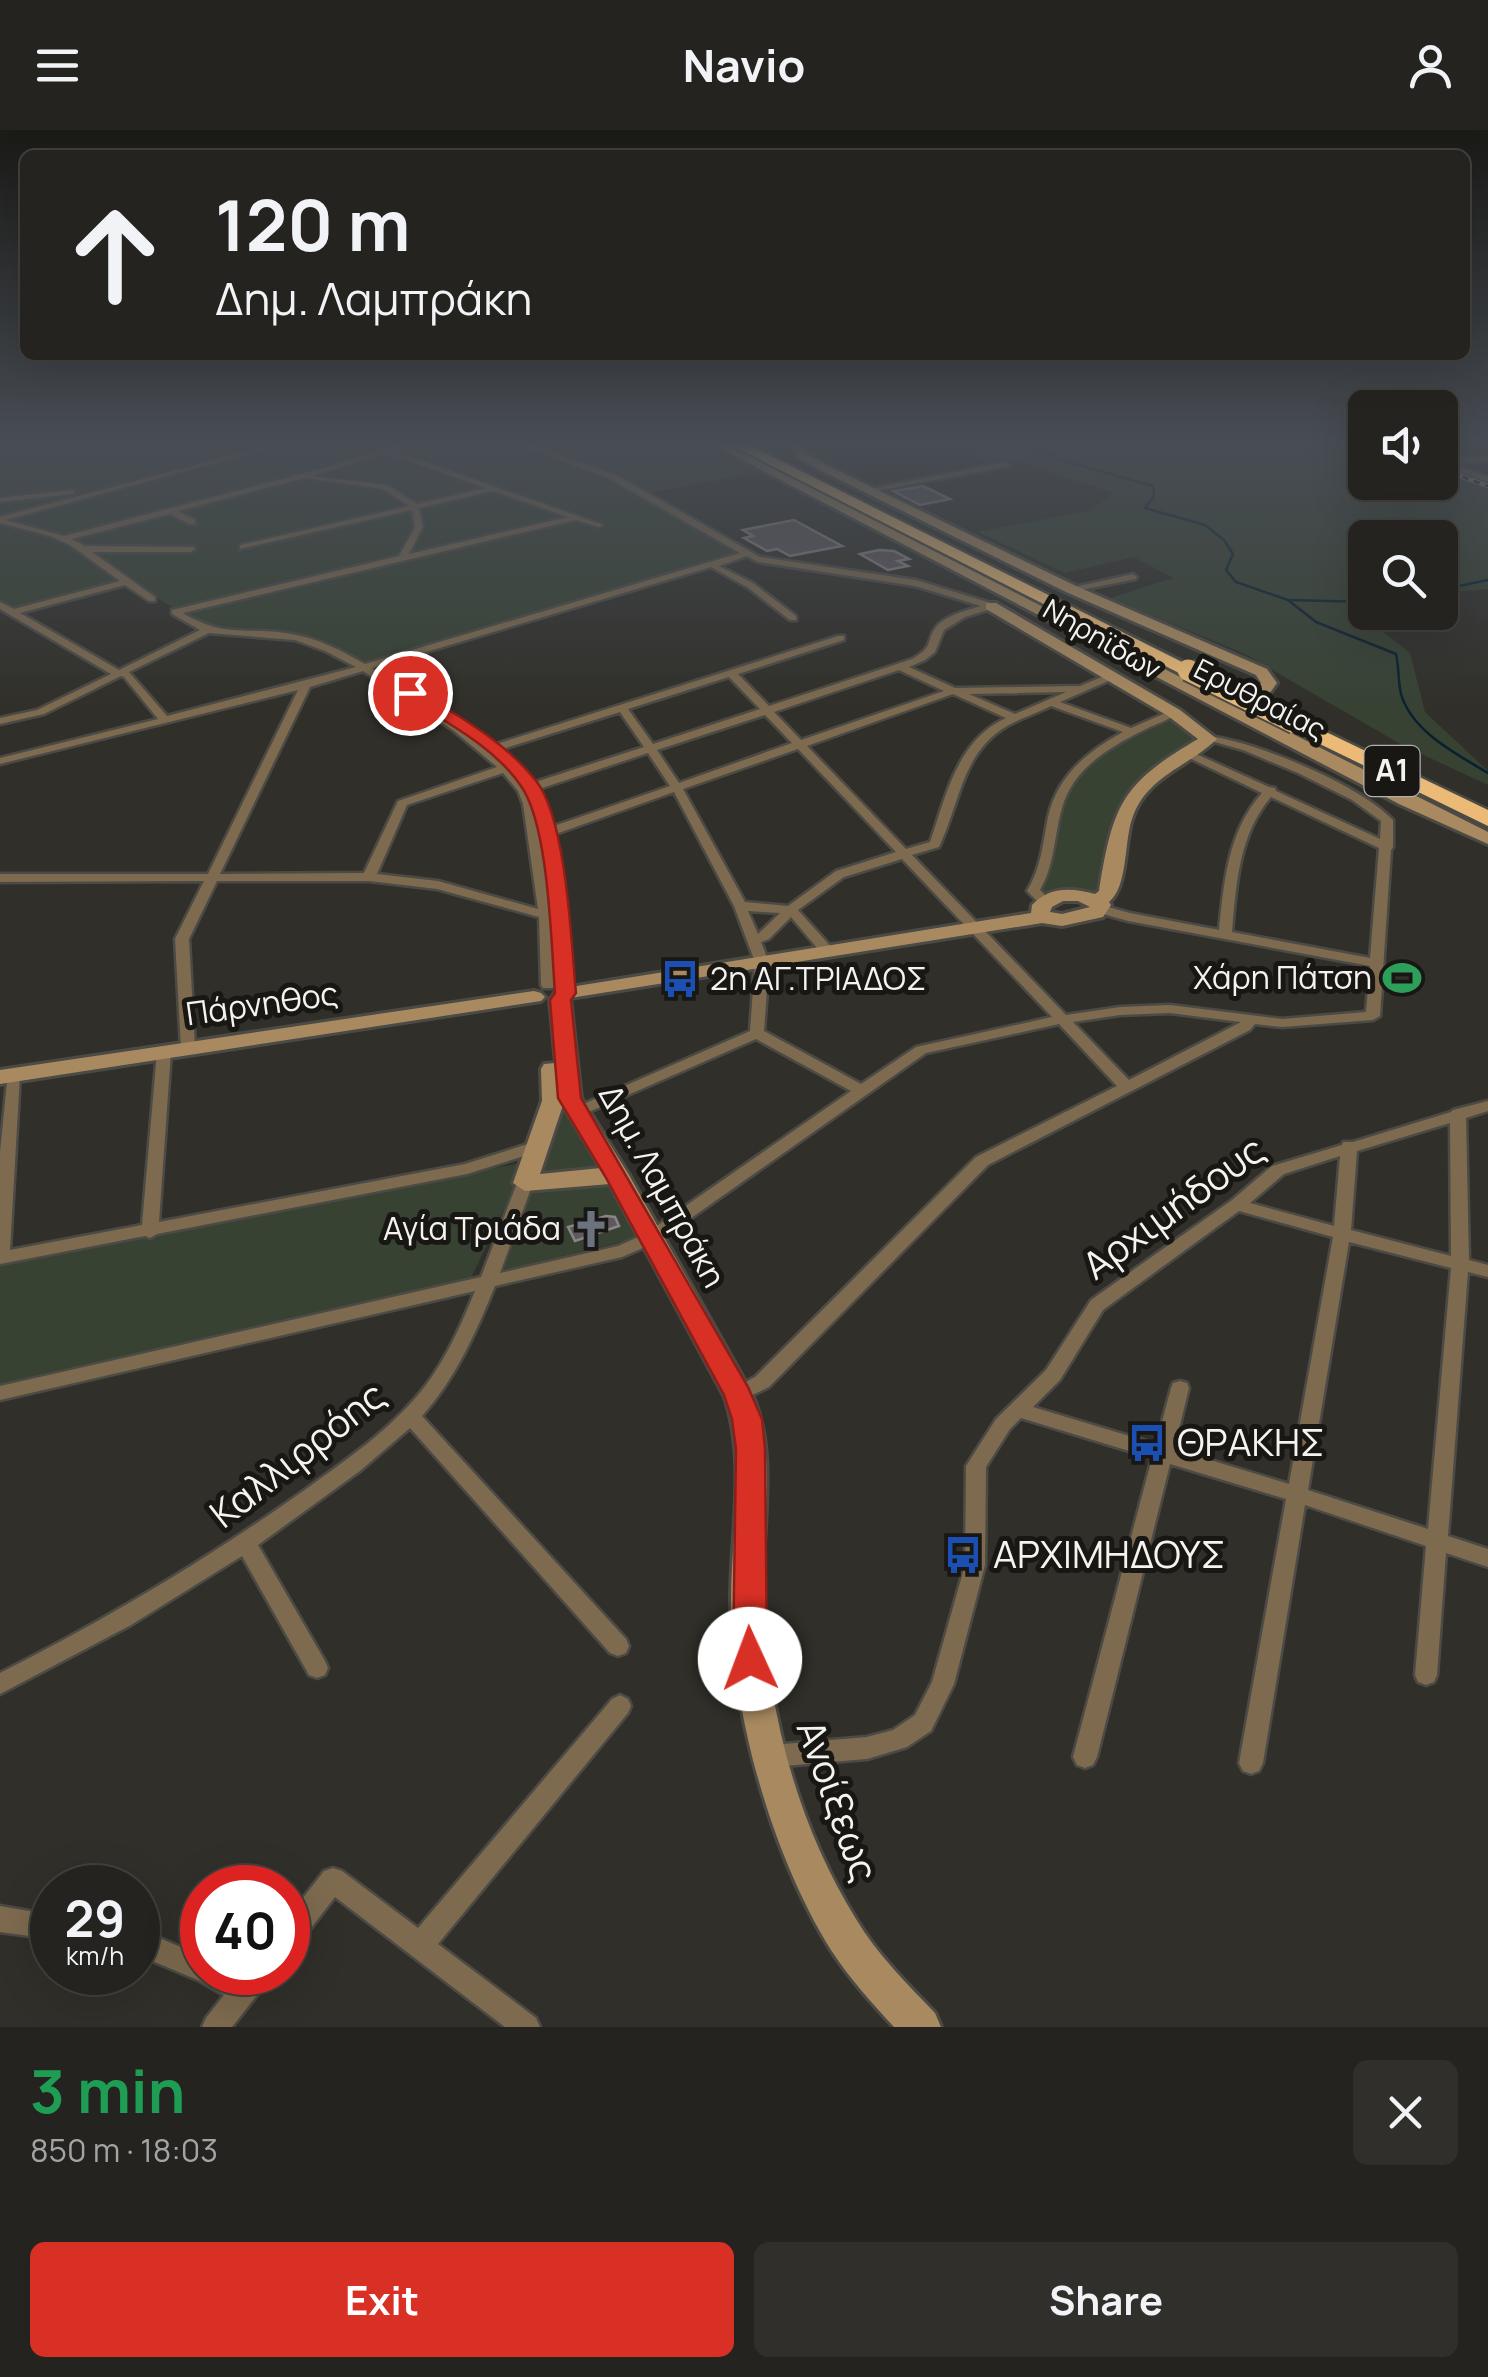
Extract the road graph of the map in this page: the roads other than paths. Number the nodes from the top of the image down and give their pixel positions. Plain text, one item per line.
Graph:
1 (45, 534) edge
2 (83, 534) edge
3 (302, 534) edge
4 (415, 534) edge
5 (503, 534) edge
6 (715, 534) edge
7 (893, 534) edge
8 (928, 534) edge
9 (940, 534) edge
10 (958, 534) edge
11 (63, 539) junction
12 (243, 548) dead end
13 (83, 549) junction
14 (191, 549) dead end
15 (748, 552) junction
16 (403, 556) junction
17 (715, 562) junction
18 (1132, 577) dead end
19 (124, 583) junction
20 (1071, 589) junction
21 (152, 599) dead end
22 (1021, 599) junction
23 (0, 605) edge
24 (991, 606) junction
25 (16, 612) junction
26 (0, 616) edge
27 (793, 618) dead end
28 (208, 630) junction
29 (841, 638) dead end
30 (1204, 662) junction
31 (364, 667) junction
32 (900, 667) junction
33 (119, 672) junction
34 (731, 673) junction
35 (1109, 678) junction
36 (306, 685) junction
37 (1081, 689) junction
38 (953, 691) junction
39 (1054, 704) junction
40 (622, 707) junction
41 (1221, 709) junction
42 (768, 712) junction
43 (1174, 713) junction
44 (1014, 718) junction
45 (164, 719) junction
46 (1305, 720) junction
47 (0, 721) edge
48 (1133, 732) junction
49 (1209, 738) junction
50 (802, 744) junction
51 (489, 750) junction
52 (652, 750) junction
53 (1185, 752) junction
54 (0, 761) edge
55 (508, 767) junction
56 (528, 788) junction
57 (678, 788) junction
58 (1271, 790) junction
59 (1488, 800) edge
60 (1488, 819) edge
61 (546, 833) junction
62 (1488, 839) edge
63 (1388, 846) junction
64 (907, 853) junction
65 (212, 876) junction
66 (370, 876) junction
67 (0, 878) edge
68 (1100, 905) junction
69 (740, 906) junction
70 (1043, 909) junction
71 (790, 910) junction
72 (552, 913) junction
73 (974, 928) junction
74 (1224, 934) junction
75 (754, 940) junction
76 (828, 952) junction
77 (762, 962) junction
78 (1378, 963) junction
79 (553, 995) junction
80 (1062, 1019) junction
81 (1250, 1020) junction
82 (756, 1033) junction
83 (188, 1048) junction
84 (164, 1052) junction
85 (6, 1076) edge
86 (1127, 1088) junction
87 (862, 1091) junction
88 (1488, 1106) edge
89 (577, 1112) junction
90 (1458, 1113) junction
91 (537, 1146) junction
92 (1349, 1146) junction
93 (617, 1176) junction
94 (524, 1183) junction
95 (1238, 1204) junction
96 (150, 1232) junction
97 (1342, 1234) junction
98 (650, 1238) junction
99 (0, 1258) edge
100 (1460, 1264) junction
101 (1488, 1271) edge
102 (485, 1283) junction
103 (1180, 1388) dead end
104 (0, 1393) edge
105 (738, 1395) junction
106 (1016, 1409) junction
107 (410, 1415) junction
108 (1162, 1456) junction
109 (1299, 1495) junction
110 (1438, 1540) junction
111 (246, 1544) junction
112 (1488, 1558) edge
113 (618, 1646) dead end
114 (318, 1668) dead end
115 (1426, 1674) dead end
116 (0, 1684) edge
117 (620, 1706) dead end
118 (772, 1756) junction
119 (1085, 1757) dead end
120 (1250, 1763) dead end
121 (310, 1909) edge
122 (0, 1919) edge
123 (30, 1924) edge
124 (421, 1944) junction
125 (241, 1995) edge
126 (215, 2027) edge
127 (527, 2027) edge
128 (921, 2027) edge

1 - 11 street
2 - 11 street
3 - 12 street
4 - 16 street
5 - 16 street
6 - 15 street
7 - 22 street, Ερυθραίας
8 - 30 highway, Α1
9 - 30 highway, Α1
10 - 20 street
11 - 13 street
13 - 14 street
13 - 19 street
15 - 17 street
15 - 24 street
16 - 28 street
17 - 27 street
17 - 31 street
18 - 20 street
19 - 21 street
19 - 25 street
20 - 30 street
22 - 24 street
22 - 41 street, Ερυθραίας
23 - 25 street
24 - 32 street
24 - 35 street, Νηρηϊδων
25 - 26 street
25 - 33 street
28 - 31 street
28 - 33 street
29 - 34 street
30 - 41 street
30 - 46 highway, Α1, bridge
31 - 36 street
31 - 51 street
32 - 38 street
32 - 42 street
33 - 45 street
33 - 47 street
34 - 40 street
34 - 42 street
35 - 37 street
35 - 43 street, Νηρηϊδων
36 - 45 street
36 - 65 street
37 - 38 street
37 - 39 street
38 - 44 street
38 - 50 street
39 - 44 street
39 - 48 street
40 - 51 street
40 - 52 street
41 - 62 street, Ερυθραίας
42 - 50 street
42 - 52 street
43 - 48 street
43 - 49 street, Νηρηϊδων
44 - 64 street
45 - 54 street
46 - 59 highway, Α1
46 - 60 highway, Α1
48 - 70 street
49 - 53 street
49 - 63 street
50 - 57 street
50 - 64 street
51 - 55 street
52 - 56 street
52 - 57 street
53 - 58 street
53 - 68 street
55 - 56 street
55 - 66 street
56 - 61 street
56 - 72 street
57 - 61 street
57 - 69 street
58 - 63 street
58 - 74 street
61 - 72 street
63 - 78 street
64 - 71 street
64 - 73 street
65 - 66 street
65 - 67 street
65 - 83 street
66 - 72 street
68 - 70 street, Πάρνηθος
68 - 74 street
69 - 71 street
69 - 75 street
70 - 73 street, Πάρνηθος
71 - 75 street
71 - 76 street
72 - 79 street
73 - 76 street, Πάρνηθος
73 - 80 street
74 - 78 street
75 - 77 street
76 - 77 street, Πάρνηθος
77 - 79 street, Πάρνηθος
77 - 82 street
78 - 81 street
79 - 83 street, Πάρνηθος
79 - 89 street, Δημ. Λαμπράκη
79 - 91 street, Καλλιρρόης
80 - 81 street
80 - 86 street
80 - 87 street
81 - 86 street
82 - 87 street
82 - 89 street
83 - 84 street, Πάρνηθος
84 - 85 street, Πάρνηθος
84 - 96 street
85 - 99 street
86 - 105 street
87 - 98 street
88 - 90 street, Αρχιμήδους
89 - 93 street, Δημ. Λαμπράκη
90 - 92 street, Αρχιμήδους
90 - 100 street
91 - 94 street, Καλλιρρόης
91 - 96 street
92 - 95 street, Αρχιμήδους
92 - 97 street
93 - 94 street
93 - 98 street, Δημ. Λαμπράκη
94 - 102 street, Καλλιρρόης
95 - 97 street
95 - 106 street, Αρχιμήδους
96 - 99 street
97 - 100 street
97 - 109 street
98 - 102 street
98 - 105 street, Δημ. Λαμπράκη
100 - 101 street
100 - 110 street
102 - 104 street
102 - 107 street, Καλλιρρόης
103 - 108 street
105 - 118 street, Ανοίξεως
106 - 108 street
106 - 118 street, Αρχιμήδους
107 - 111 street, Καλλιρρόης
107 - 113 street
108 - 109 street
108 - 119 street
109 - 110 street
109 - 120 street
110 - 112 street
110 - 115 street
111 - 114 street
111 - 116 street, Καλλιρρόης
117 - 124 street
118 - 128 street, Ανοίξεως
121 - 124 street
122 - 123 street
124 - 127 street
125 - 126 street

